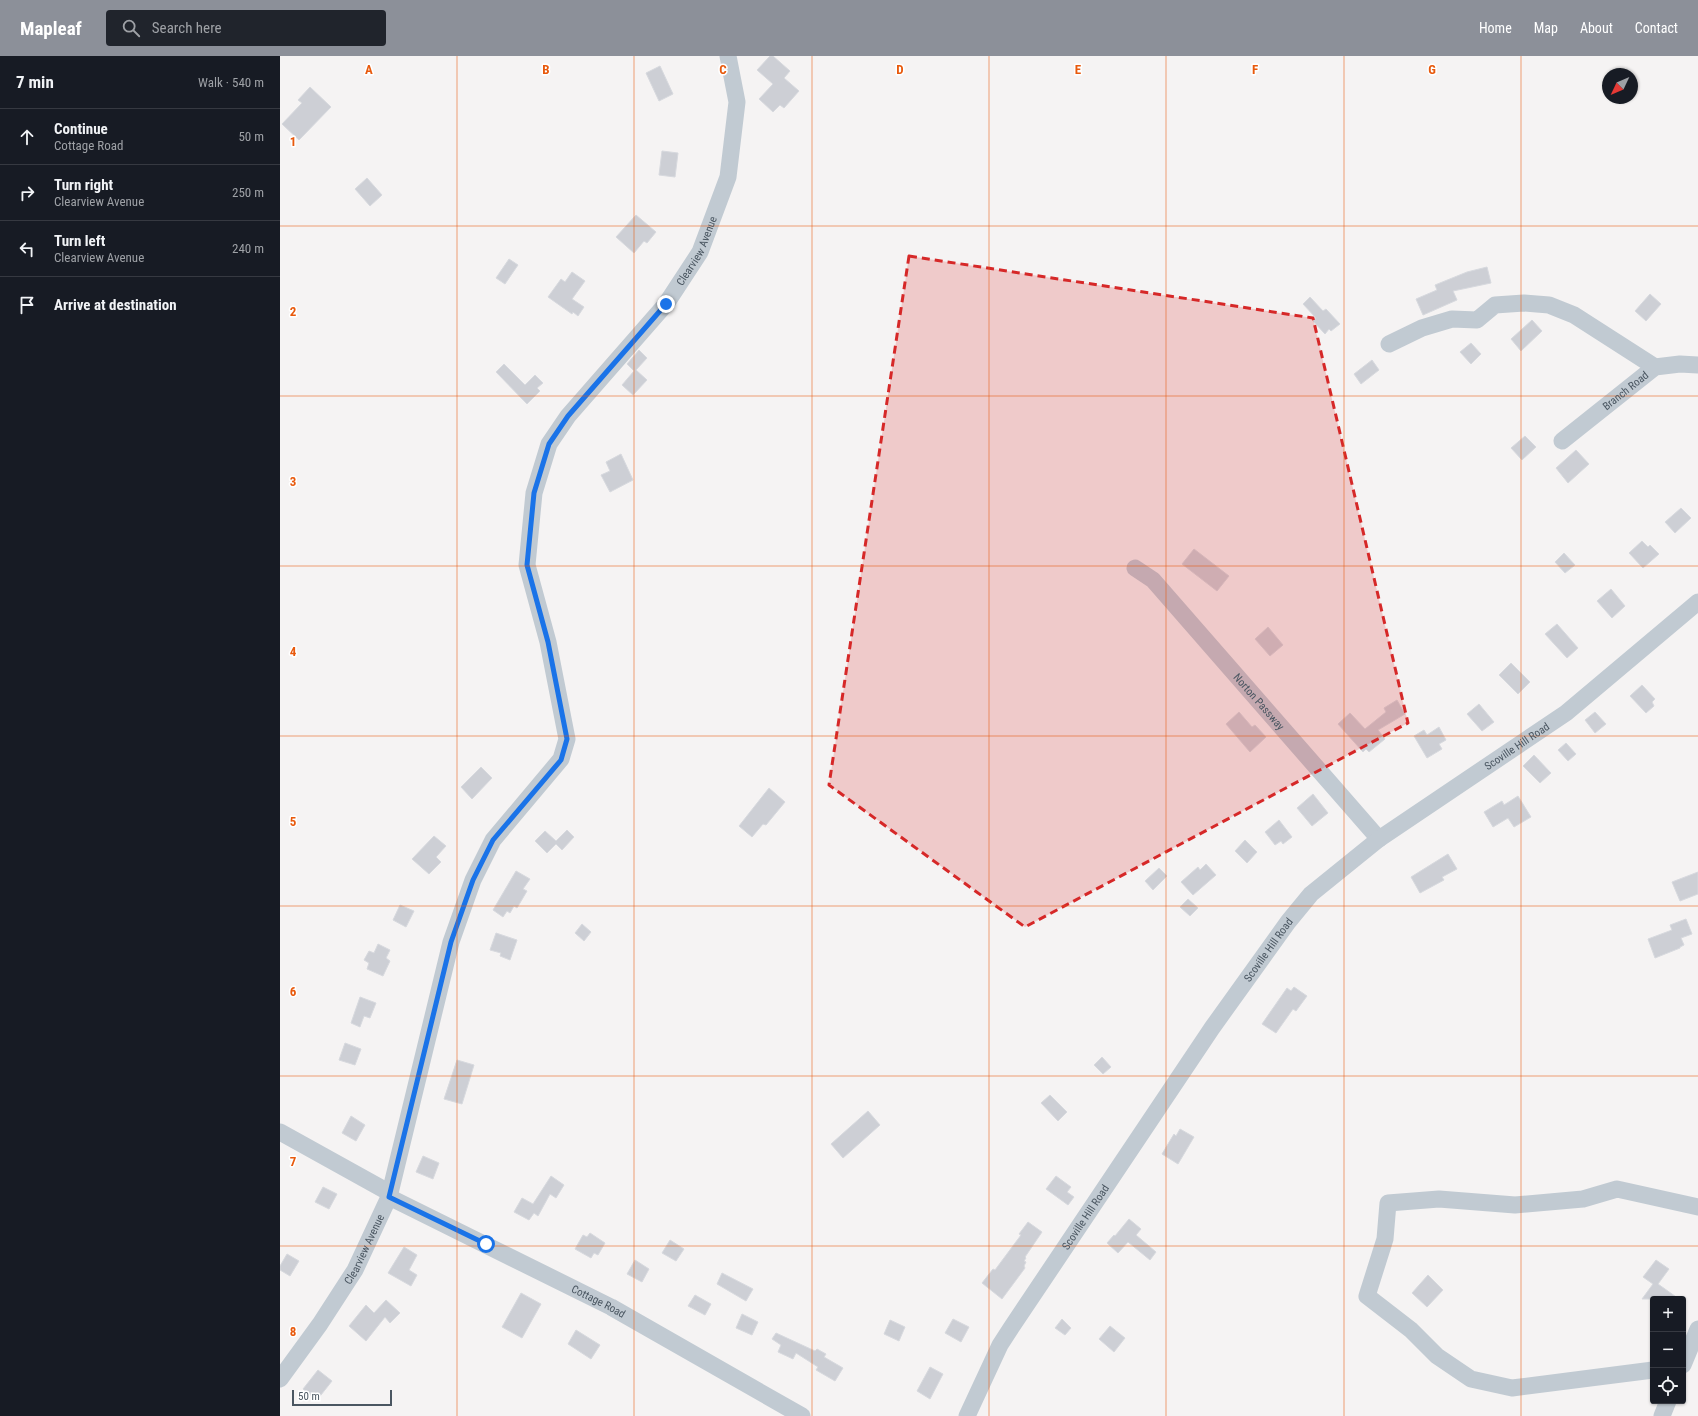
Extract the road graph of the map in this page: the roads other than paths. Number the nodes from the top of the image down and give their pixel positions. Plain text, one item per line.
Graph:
1 (728, 56) edge
2 (1389, 344) dead end
3 (1698, 365) edge
4 (1654, 367) junction
5 (1562, 441) dead end
6 (1135, 568) dead end
7 (1698, 602) edge
8 (1379, 839) junction
9 (280, 1132) edge
10 (390, 1195) junction
11 (1698, 1207) edge
12 (1698, 1328) edge
13 (1686, 1358) edge
14 (1650, 1370) edge
15 (280, 1379) edge
16 (1667, 1404) edge
17 (802, 1416) edge
18 (966, 1416) edge
19 (1662, 1416) edge

1 - 10 street, Clearview Avenue
2 - 4 street
3 - 4 street, Branch Road
4 - 5 street, Branch Road
6 - 8 street, Norton Passway
7 - 8 street, Scoville Hill Road
8 - 18 street, Scoville Hill Road
9 - 10 street, Cottage Road
10 - 15 street, Clearview Avenue
10 - 17 street, Cottage Road
11 - 14 street
12 - 13 street
16 - 19 street

